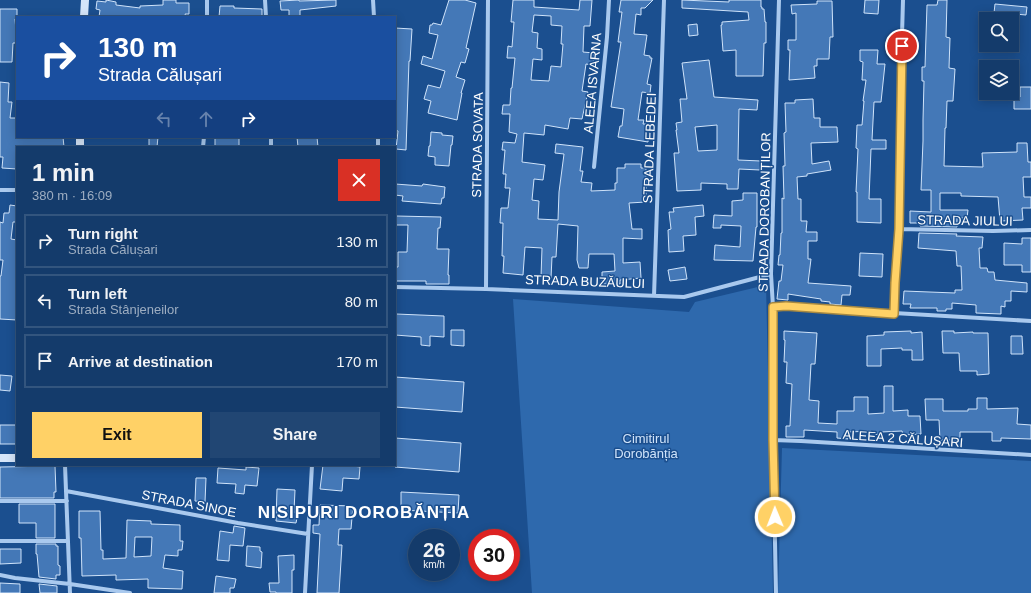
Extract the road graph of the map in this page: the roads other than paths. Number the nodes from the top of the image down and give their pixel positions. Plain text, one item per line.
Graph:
1 (85, 0) edge
2 (207, 0) edge
3 (265, 0) edge
4 (373, 0) edge
5 (488, 0) edge
6 (609, 0) edge
7 (664, 0) edge
8 (779, 0) edge
9 (903, 0) edge
10 (84, 16) edge
11 (207, 16) edge
12 (266, 16) edge
13 (374, 16) edge
14 (594, 167) dead end
15 (0, 190) edge
16 (16, 190) edge
17 (899, 229) junction
18 (1031, 230) edge
19 (771, 274) junction
20 (396, 288) edge
21 (486, 289) junction
22 (654, 296) junction
23 (773, 307) junction
24 (894, 314) junction
25 (1031, 321) edge
26 (773, 440) junction
27 (1031, 455) edge
28 (0, 458) edge
29 (16, 458) edge
30 (65, 466) edge
31 (312, 466) edge
32 (66, 491) junction
33 (0, 501) edge
34 (67, 501) junction
35 (308, 534) junction
36 (0, 541) edge
37 (68, 541) junction
38 (0, 575) edge
39 (70, 584) junction
40 (70, 593) edge
41 (130, 593) edge
42 (305, 593) edge
43 (776, 593) edge

1 - 10 street
2 - 11 street
3 - 12 street
4 - 13 street
5 - 21 street, STRADA SOVATA
6 - 14 street, ALEEA ISVARNA
7 - 22 street, STRADA LEBEDEI
8 - 19 street, STRADA DOROBANȚILOR
9 - 17 street
15 - 16 street
17 - 18 street, STRADA JIULUI
17 - 24 street
19 - 22 street, STRADA BUZĂULUI
19 - 23 street, STRADA DOROBANȚILOR
20 - 21 street, STRADA BUZĂULUI
21 - 22 street, STRADA BUZĂULUI
23 - 24 street
23 - 26 street, STRADA DOROBANȚILOR
24 - 25 street
26 - 27 street, ALEEA 2 CĂLUȘARI
26 - 43 street, STRADA DOROBANȚILOR
28 - 29 street
30 - 32 street
31 - 35 street
32 - 34 street
32 - 35 street, STRADA SINOE
33 - 34 street
34 - 37 street
35 - 42 street
36 - 37 street
37 - 39 street
38 - 39 street
39 - 40 street
39 - 41 street

